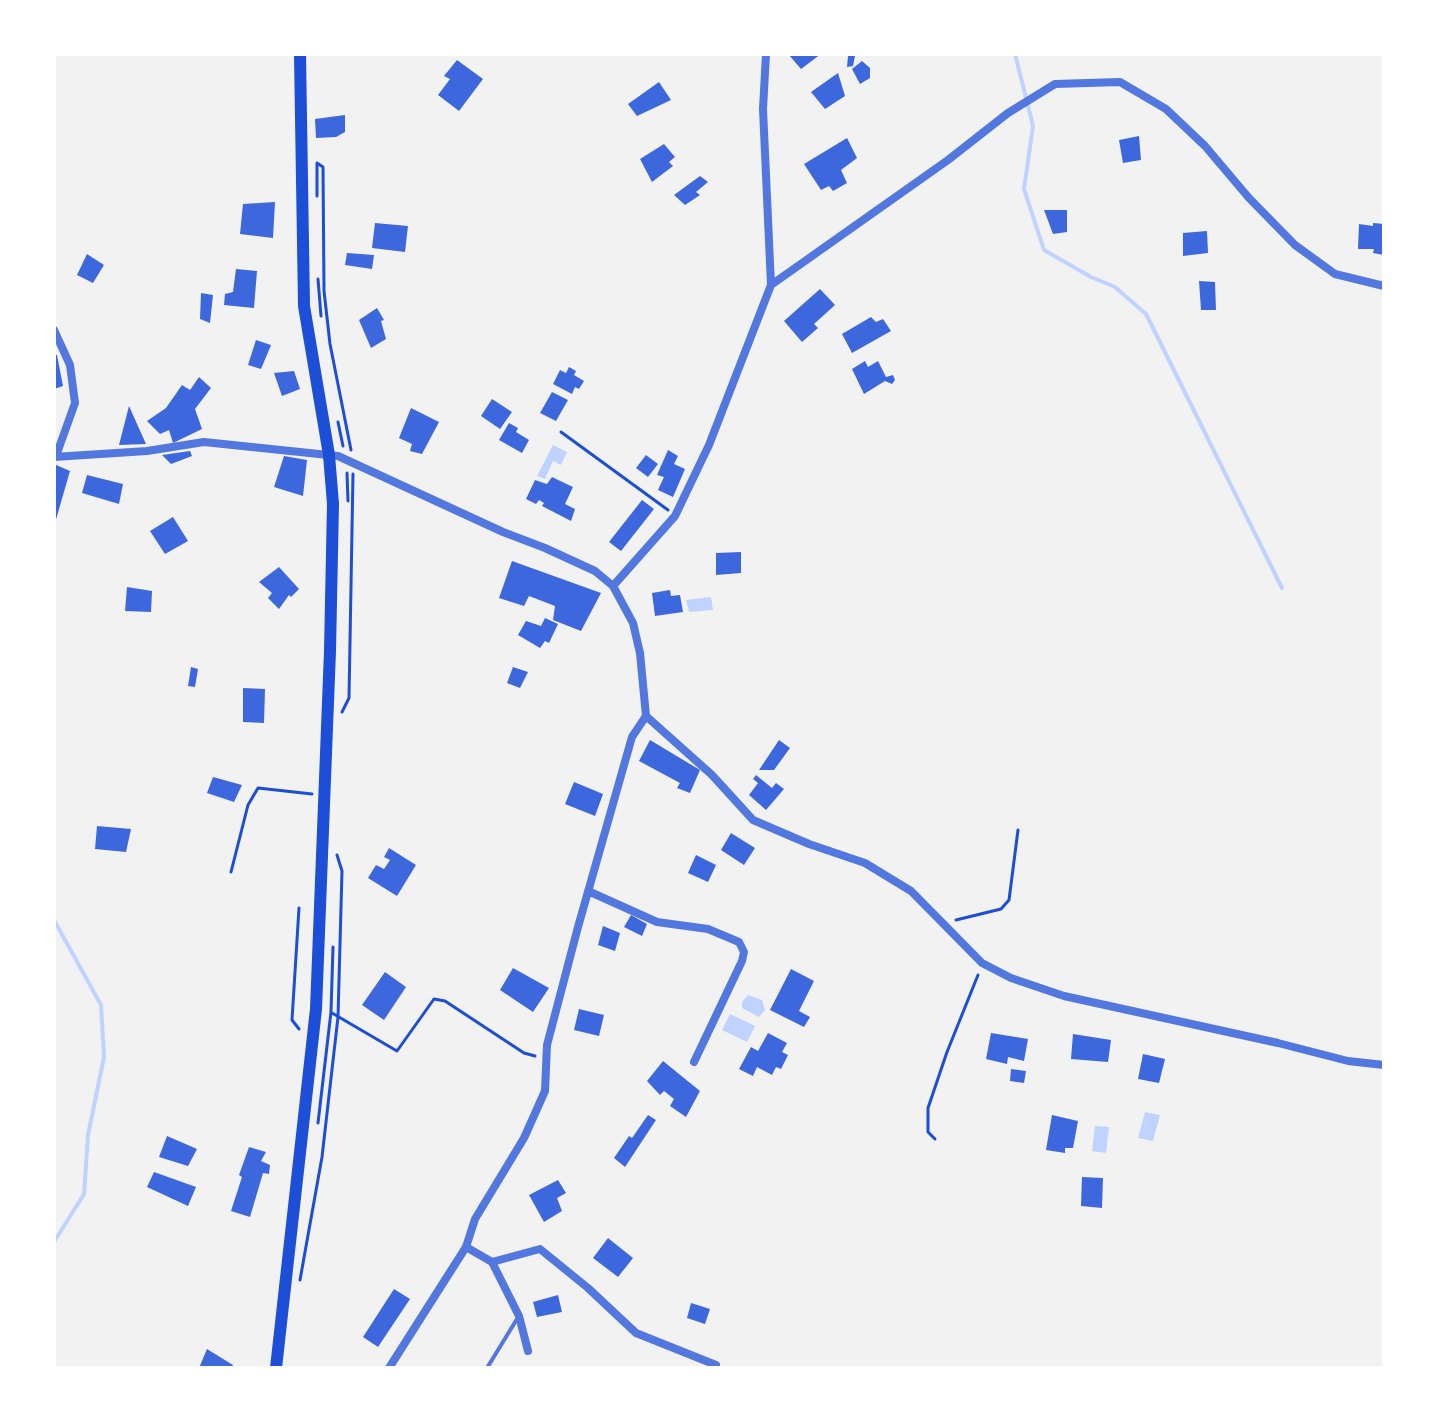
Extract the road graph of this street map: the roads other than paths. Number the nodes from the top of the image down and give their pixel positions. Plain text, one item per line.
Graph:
1 (300, 54) edge
2 (766, 54) edge
3 (771, 285) junction
4 (1384, 286) edge
5 (54, 330) edge
6 (329, 455) junction
7 (55, 457) edge
8 (613, 586) junction
9 (646, 716) junction
10 (588, 891) junction
11 (694, 1062) dead end
12 (1384, 1065) edge
13 (466, 1247) junction
14 (492, 1262) junction
15 (519, 1316) junction
16 (528, 1351) dead end
17 (716, 1365) dead end
18 (276, 1368) edge
19 (389, 1368) edge
20 (487, 1368) edge

1 - 6 main road
2 - 3 street
3 - 4 street
3 - 8 street
5 - 7 street
6 - 7 street
6 - 8 street
6 - 18 main road
8 - 9 street
9 - 10 street
9 - 12 street
10 - 11 street
10 - 13 street
13 - 14 street
13 - 19 street
14 - 15 street
14 - 17 street
15 - 16 street
15 - 20 lane

